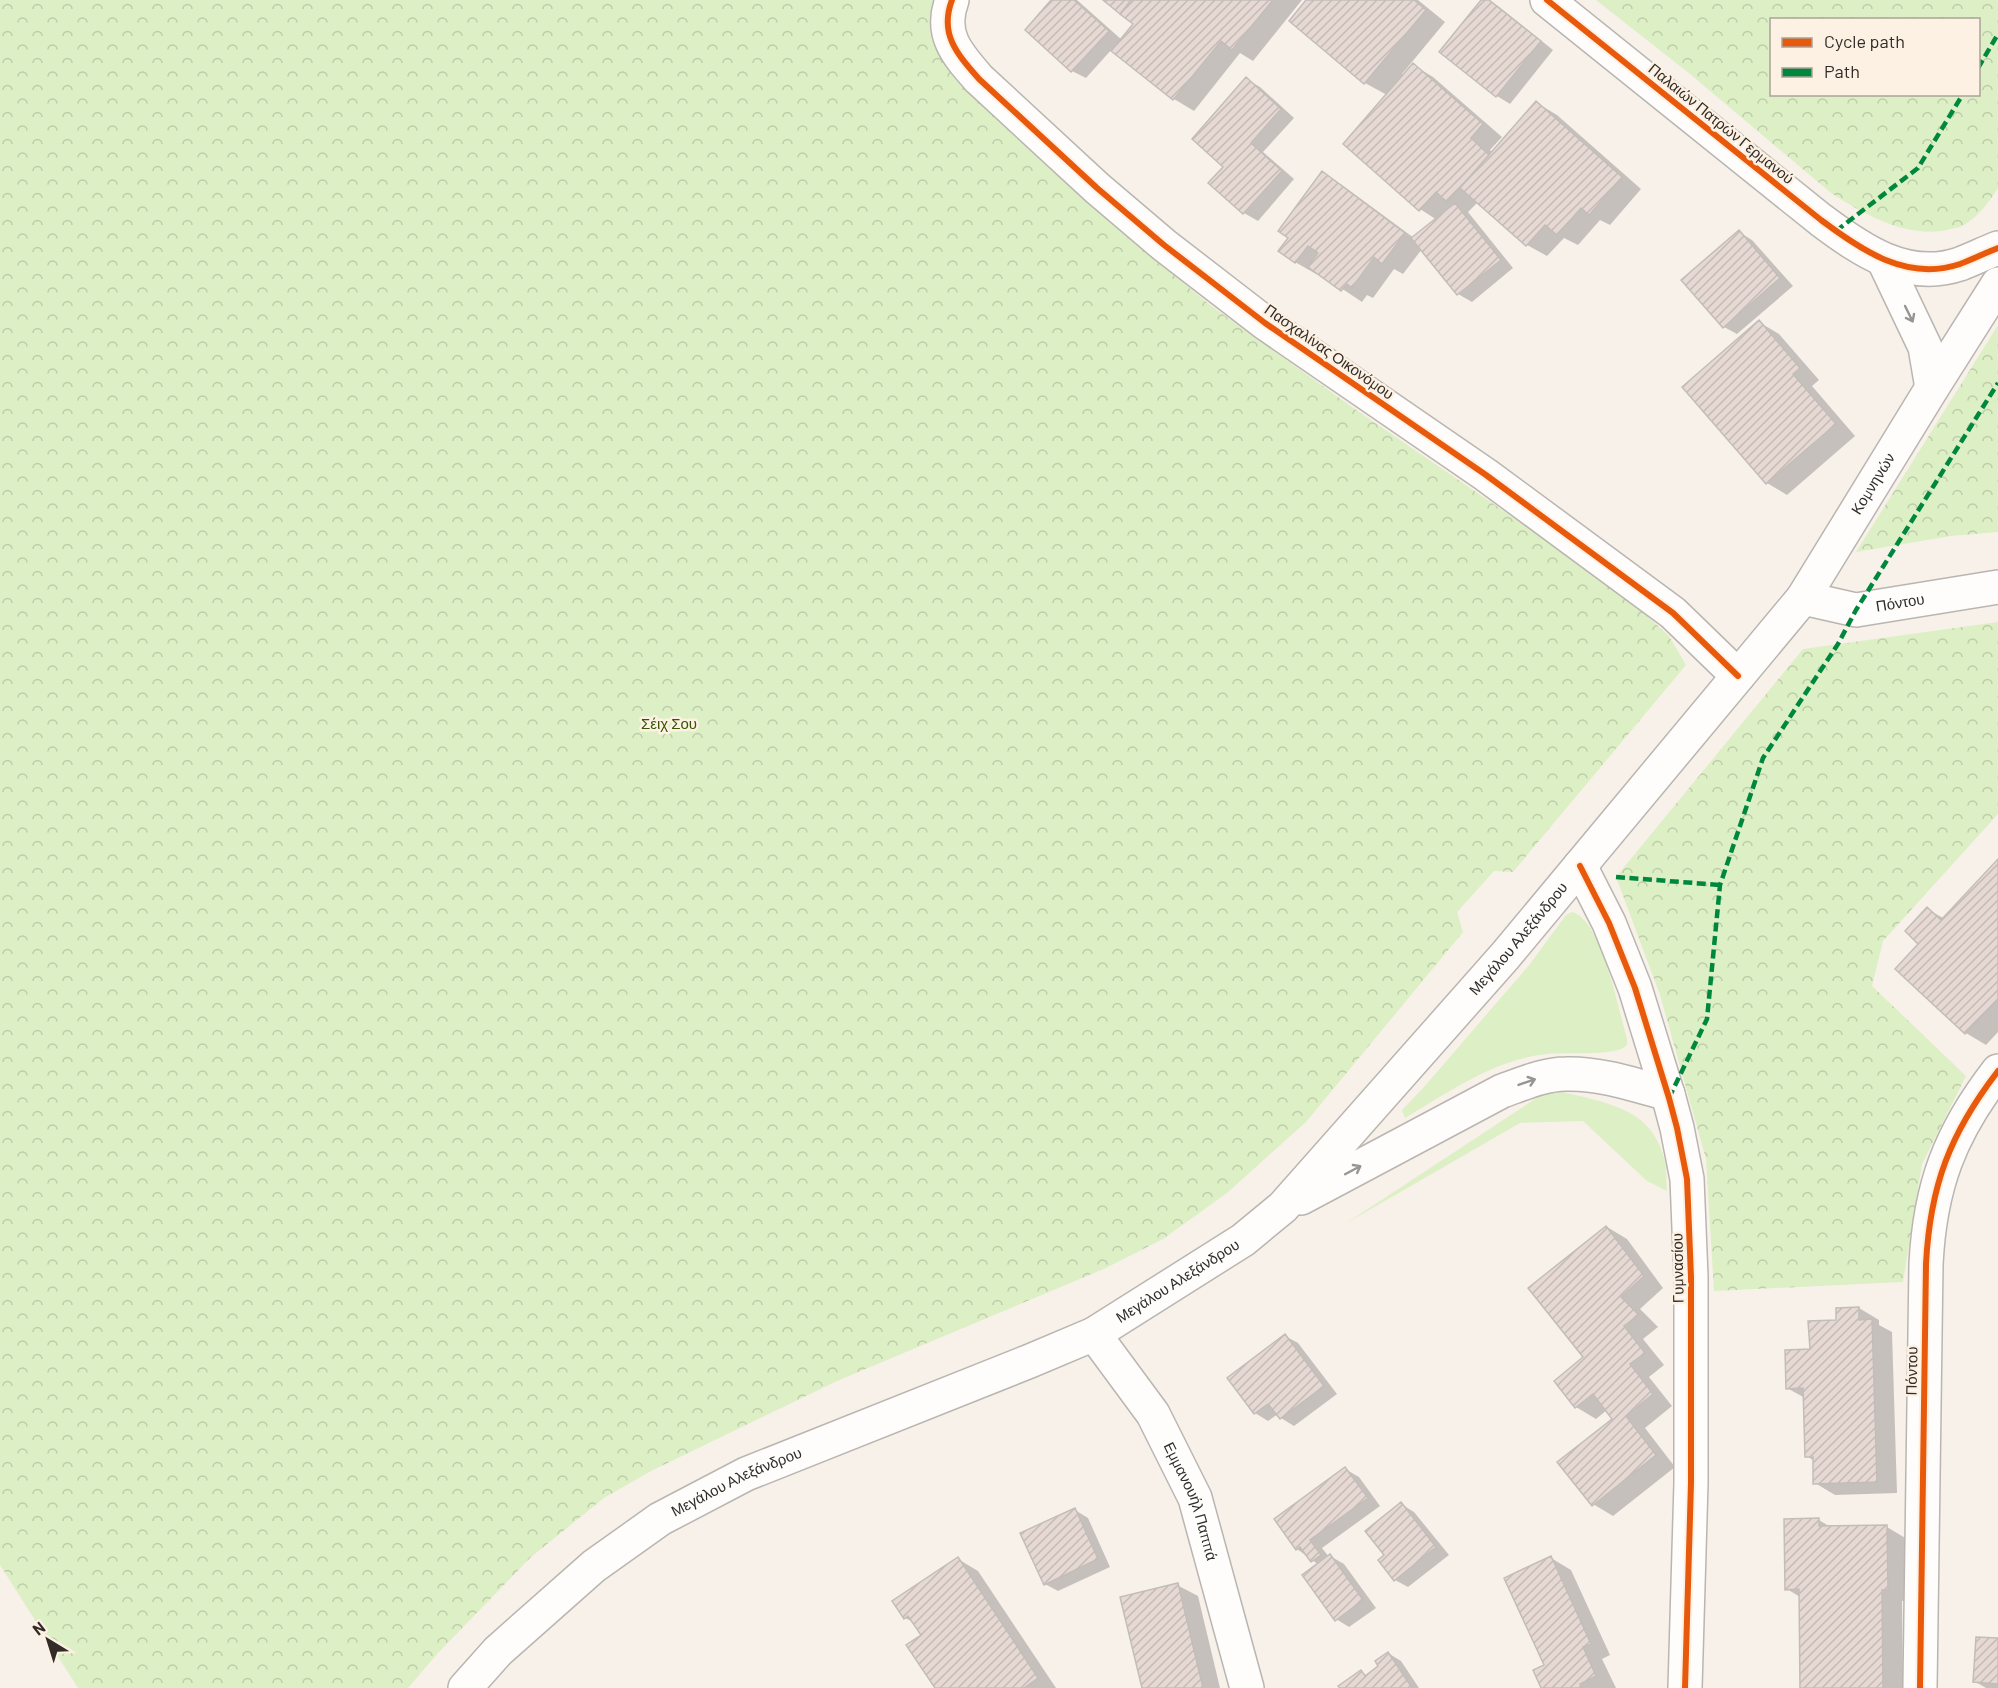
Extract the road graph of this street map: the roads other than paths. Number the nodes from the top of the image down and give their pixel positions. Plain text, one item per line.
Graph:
1 (1547, 0) edge
2 (950, 6) edge
3 (1998, 248) edge
4 (1884, 261) junction
5 (1998, 284) edge
6 (1932, 388) junction
7 (1998, 587) edge
8 (1803, 598) junction
9 (1737, 676) junction
10 (1580, 866) junction
11 (1998, 1071) edge
12 (1668, 1094) junction
13 (1283, 1208) junction
14 (1094, 1334) junction
15 (465, 1688) edge
16 (1247, 1688) edge
17 (1685, 1688) edge
18 (1920, 1688) edge

1 - 4 street, Παλαιών Πατρών Γερμανού
2 - 9 street, Πασχαλίνας Οικονόμου
3 - 4 street, Παλαιών Πατρών Γερμανού
4 -> 6 street
5 - 6 street, Κομνηνών
6 - 8 street, Κομνηνών
7 - 8 street, Πόντου
8 - 9 street, Κομνηνών
9 - 10 street, Μεγάλου Αλεξάνδρου
10 - 12 street, Γυμνασίου
10 - 13 street, Μεγάλου Αλεξάνδρου
11 - 18 street, Πόντου
13 -> 12 street
12 - 17 street, Γυμνασίου
13 - 14 street, Μεγάλου Αλεξάνδρου
14 - 15 street, Μεγάλου Αλεξάνδρου
14 - 16 street, Εμμανουήλ Παππά

